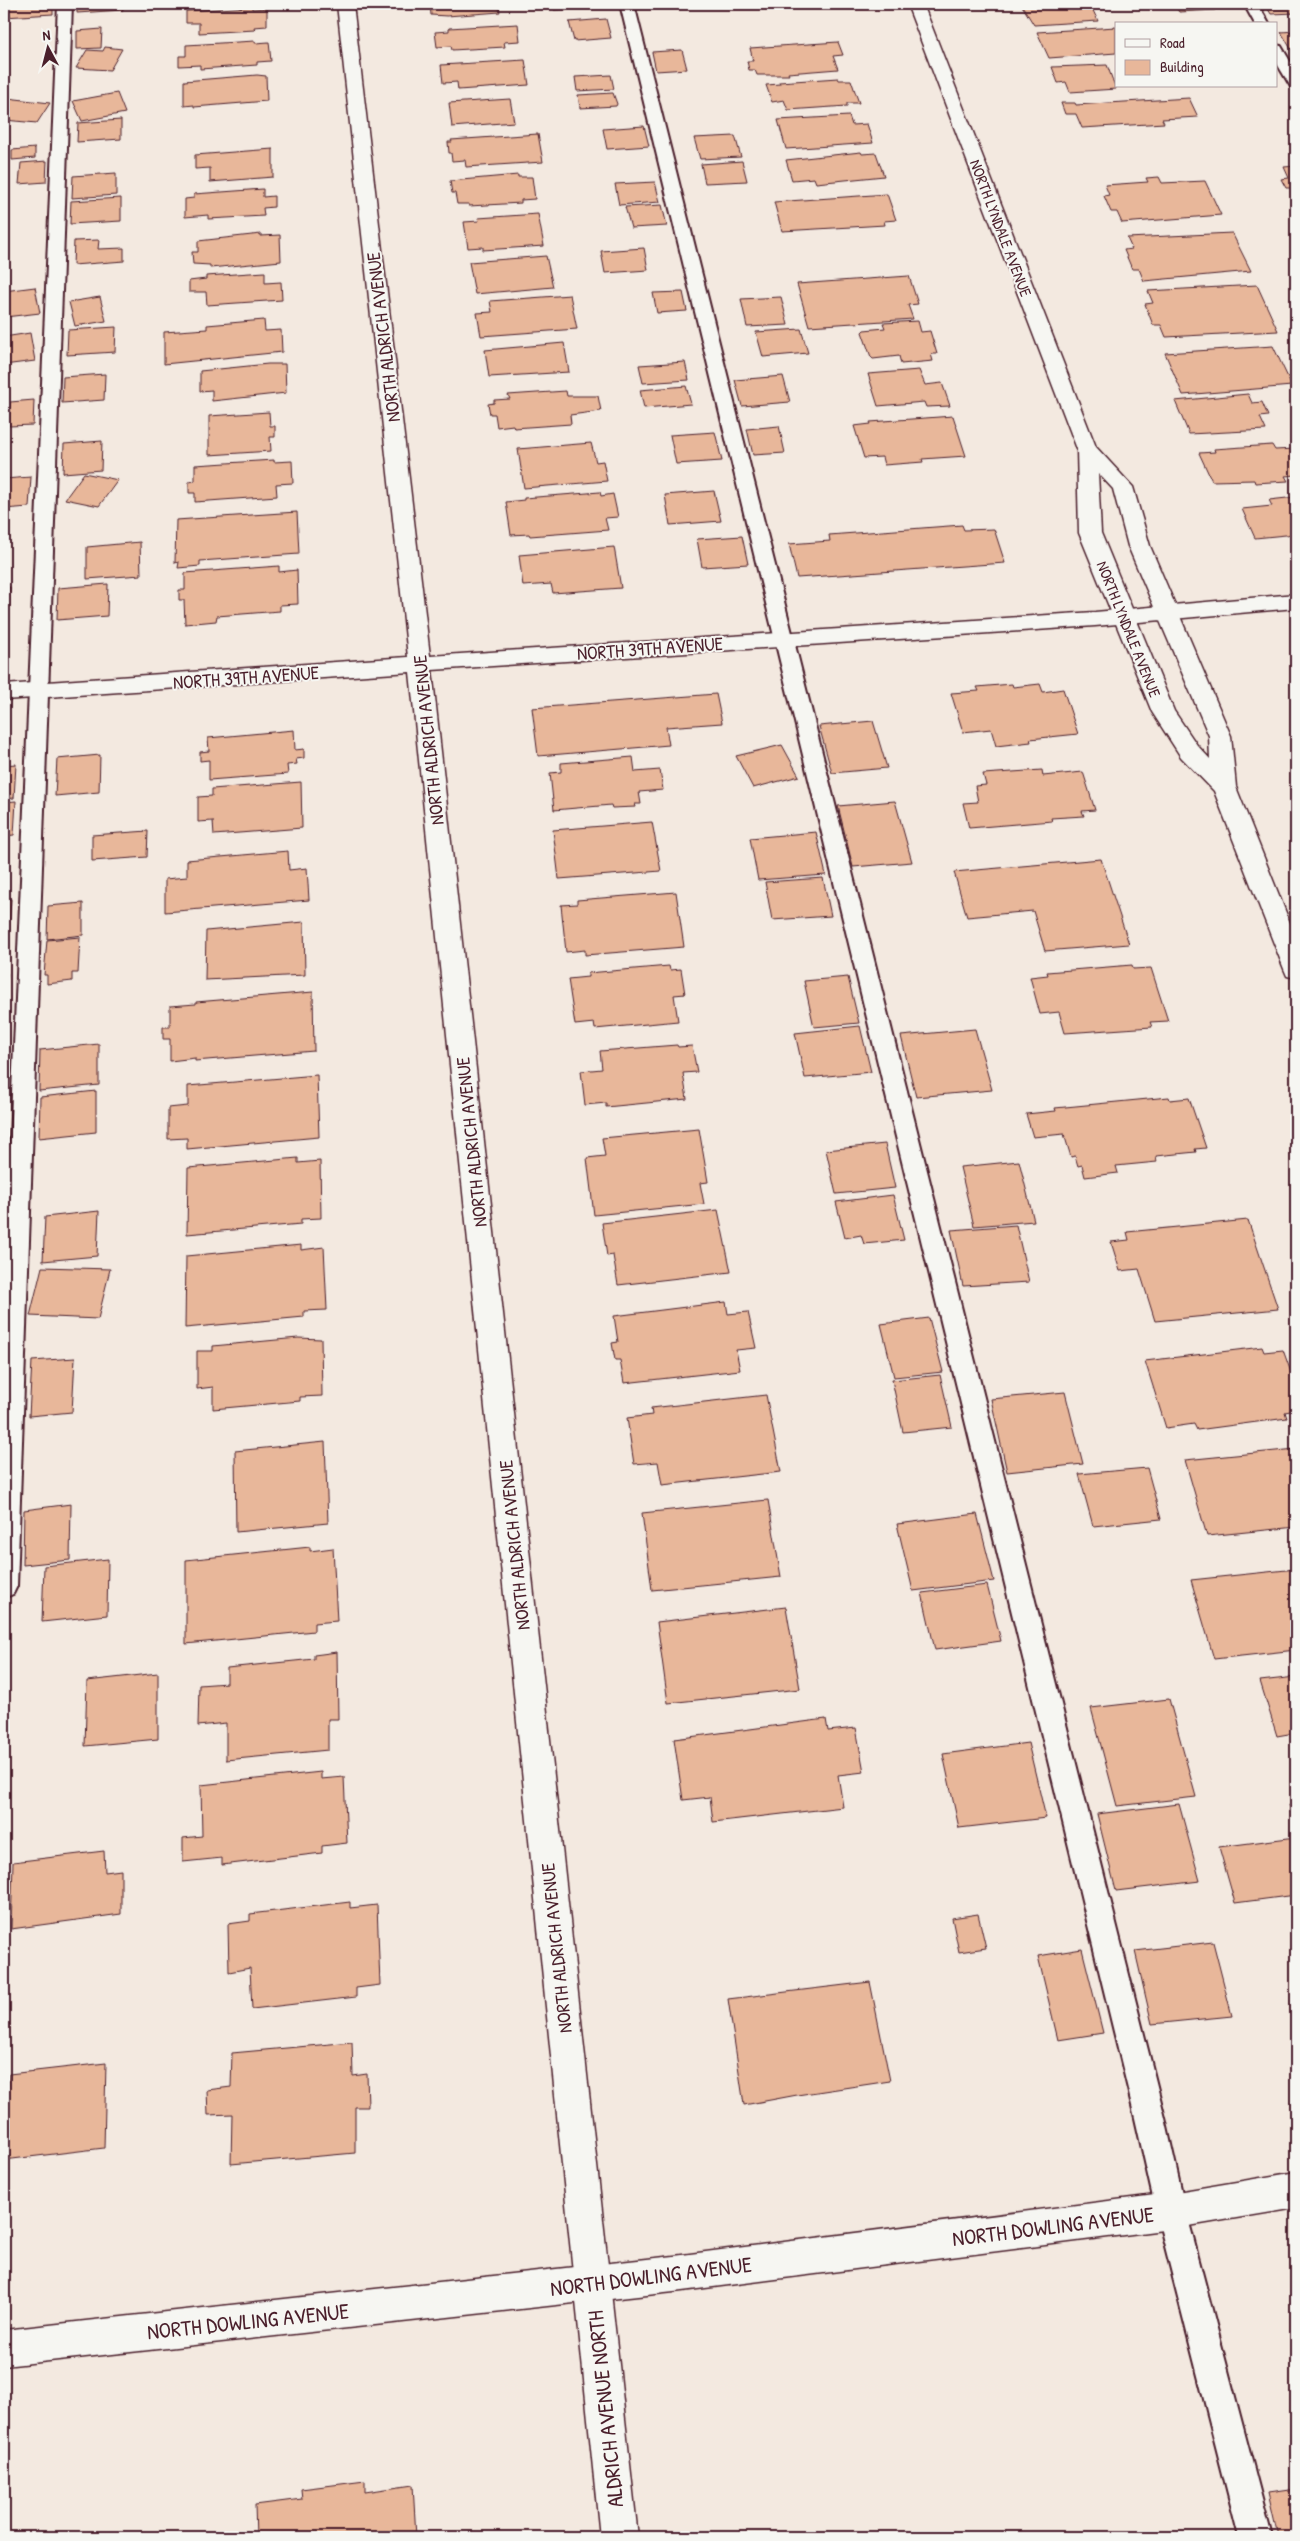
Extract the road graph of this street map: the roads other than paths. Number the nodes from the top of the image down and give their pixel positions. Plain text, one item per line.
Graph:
1 (65, 4) edge
2 (345, 4) edge
3 (626, 4) edge
4 (914, 4) edge
5 (1250, 4) edge
6 (1261, 22) edge
7 (1278, 52) edge
8 (1296, 84) edge
9 (1087, 449) junction
10 (1296, 602) edge
11 (1167, 613) junction
12 (1125, 616) junction
13 (783, 638) junction
14 (420, 665) junction
15 (38, 691) junction
16 (4, 693) edge
17 (1224, 787) junction
18 (1296, 969) edge
19 (4, 1586) edge
20 (1296, 2190) edge
21 (1171, 2211) junction
22 (591, 2282) junction
23 (4, 2348) edge
24 (619, 2537) edge
25 (1256, 2537) edge

1 - 15 lane
2 - 14 street, NORTH ALDRICH AVENUE
3 - 13 lane
4 - 9 street, NORTH LYNDALE AVENUE
5 - 6 lane
7 - 8 lane
9 - 11 street, NORTH LYNDALE AVENUE
9 - 12 street, NORTH LYNDALE AVENUE
10 - 11 street, NORTH 39TH AVENUE
11 - 12 street, NORTH 39TH AVENUE
11 - 17 street, NORTH LYNDALE AVENUE
12 - 13 street, NORTH 39TH AVENUE
12 - 17 street, NORTH LYNDALE AVENUE
13 - 14 street, NORTH 39TH AVENUE
13 - 21 lane
14 - 15 street, NORTH 39TH AVENUE
14 - 22 street, NORTH ALDRICH AVENUE
15 - 16 street, NORTH 39TH AVENUE
15 - 19 lane
17 - 18 street, NORTH LYNDALE AVENUE
20 - 21 street, NORTH DOWLING AVENUE
21 - 22 street, NORTH DOWLING AVENUE
21 - 25 lane
22 - 23 street, NORTH DOWLING AVENUE
22 - 24 street, ALDRICH AVENUE NORTH

